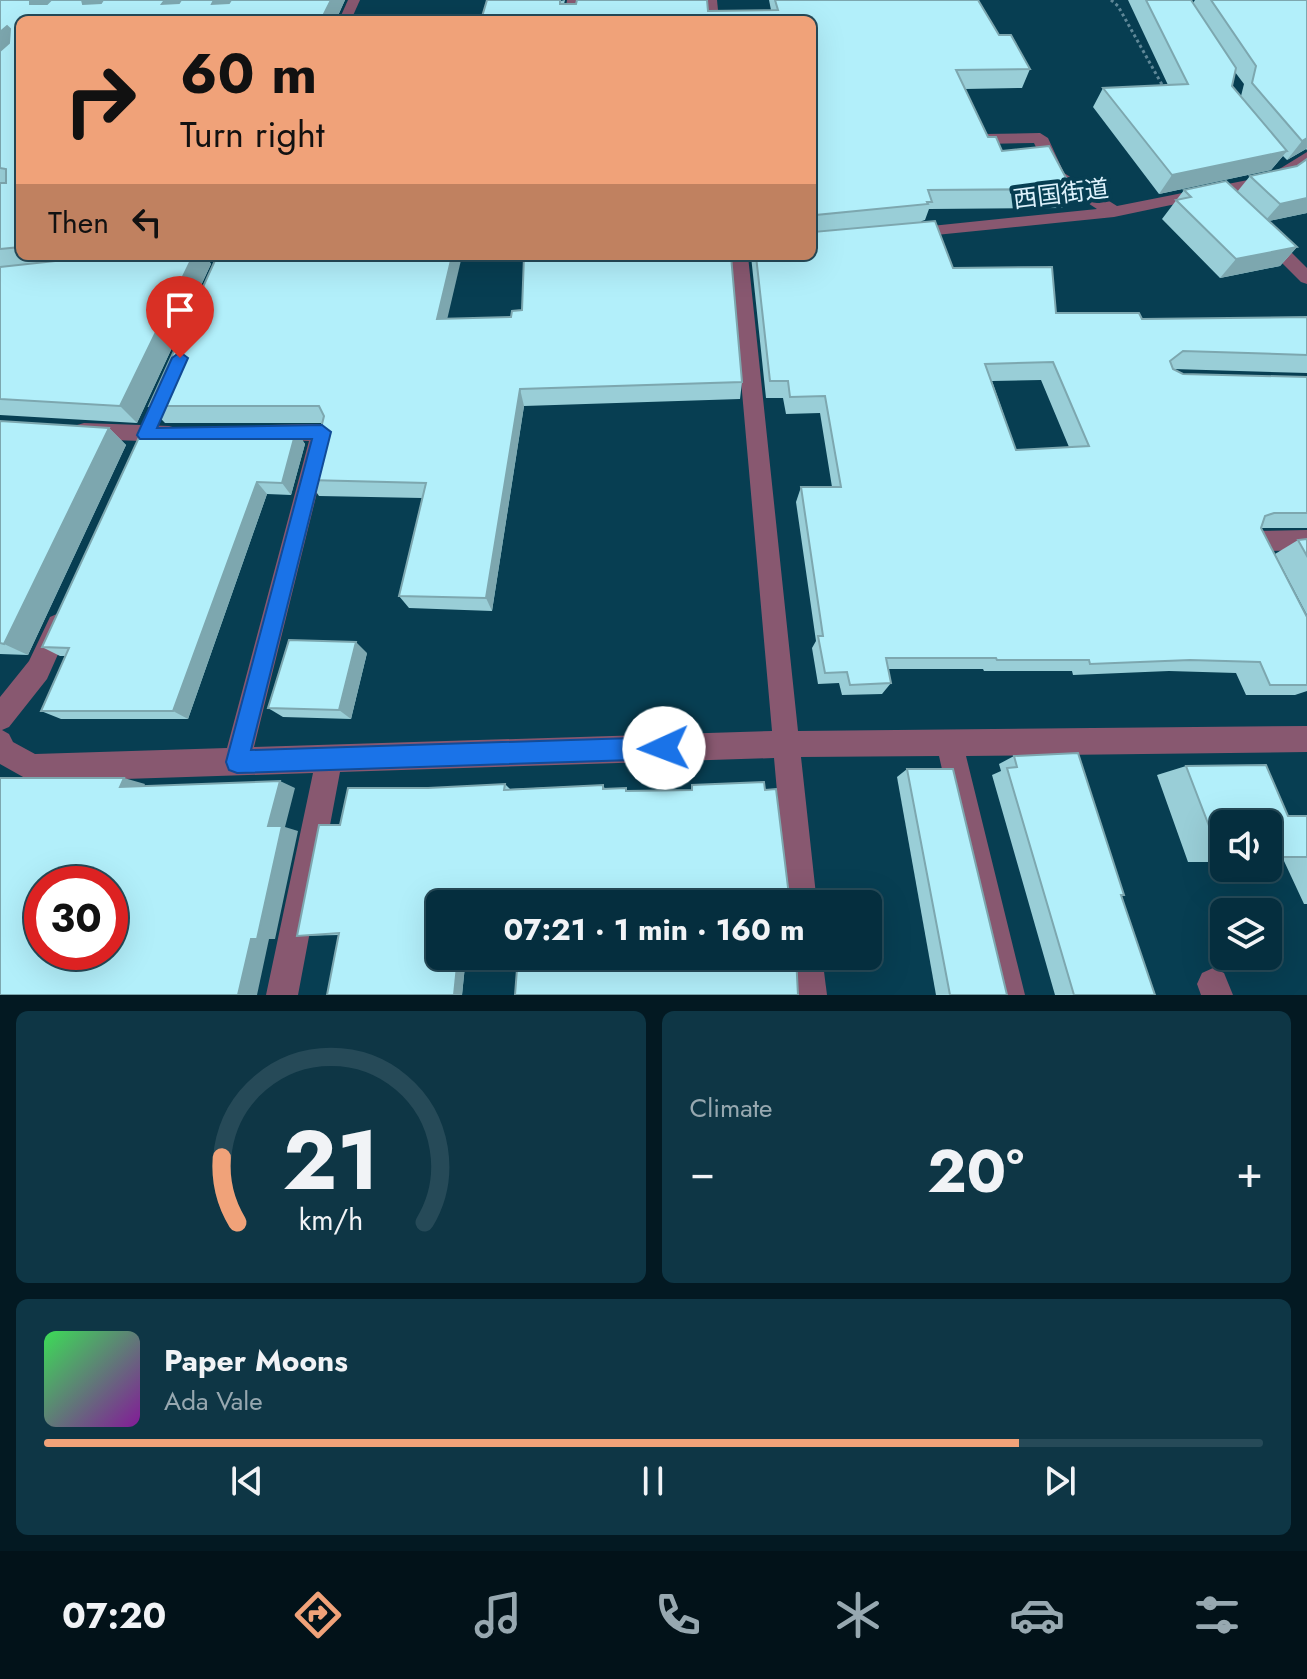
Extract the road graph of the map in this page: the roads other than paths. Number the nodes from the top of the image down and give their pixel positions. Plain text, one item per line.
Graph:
1 (985, 139) edge
2 (1307, 157) edge
3 (1217, 191) junction
4 (1114, 212) junction
5 (894, 235) edge
6 (739, 260) edge
7 (1307, 278) edge
8 (158, 407) edge
9 (58, 429) edge
10 (248, 433) edge
11 (190, 434) edge
12 (142, 442) junction
13 (1307, 540) edge
14 (1273, 580) edge
15 (70, 601) edge
16 (0, 718) edge
17 (1307, 739) edge
18 (949, 742) junction
19 (786, 744) junction
20 (1, 750) edge
21 (329, 759) junction
22 (237, 762) junction
23 (801, 890) edge
24 (808, 970) edge
25 (282, 995) edge
26 (811, 995) edge
27 (1009, 995) edge

1 - 4 street
2 - 3 street, 西国街道
3 - 4 street, 西国街道
3 - 7 street
4 - 5 street, 西国街道
6 - 19 street
8 - 12 street
9 - 12 street
10 - 22 street
11 - 12 street
13 - 14 street
15 - 16 street
17 - 18 street
18 - 19 street
18 - 27 street
19 - 21 street
19 - 23 street
20 - 22 street
21 - 22 street
21 - 25 street
24 - 26 street

